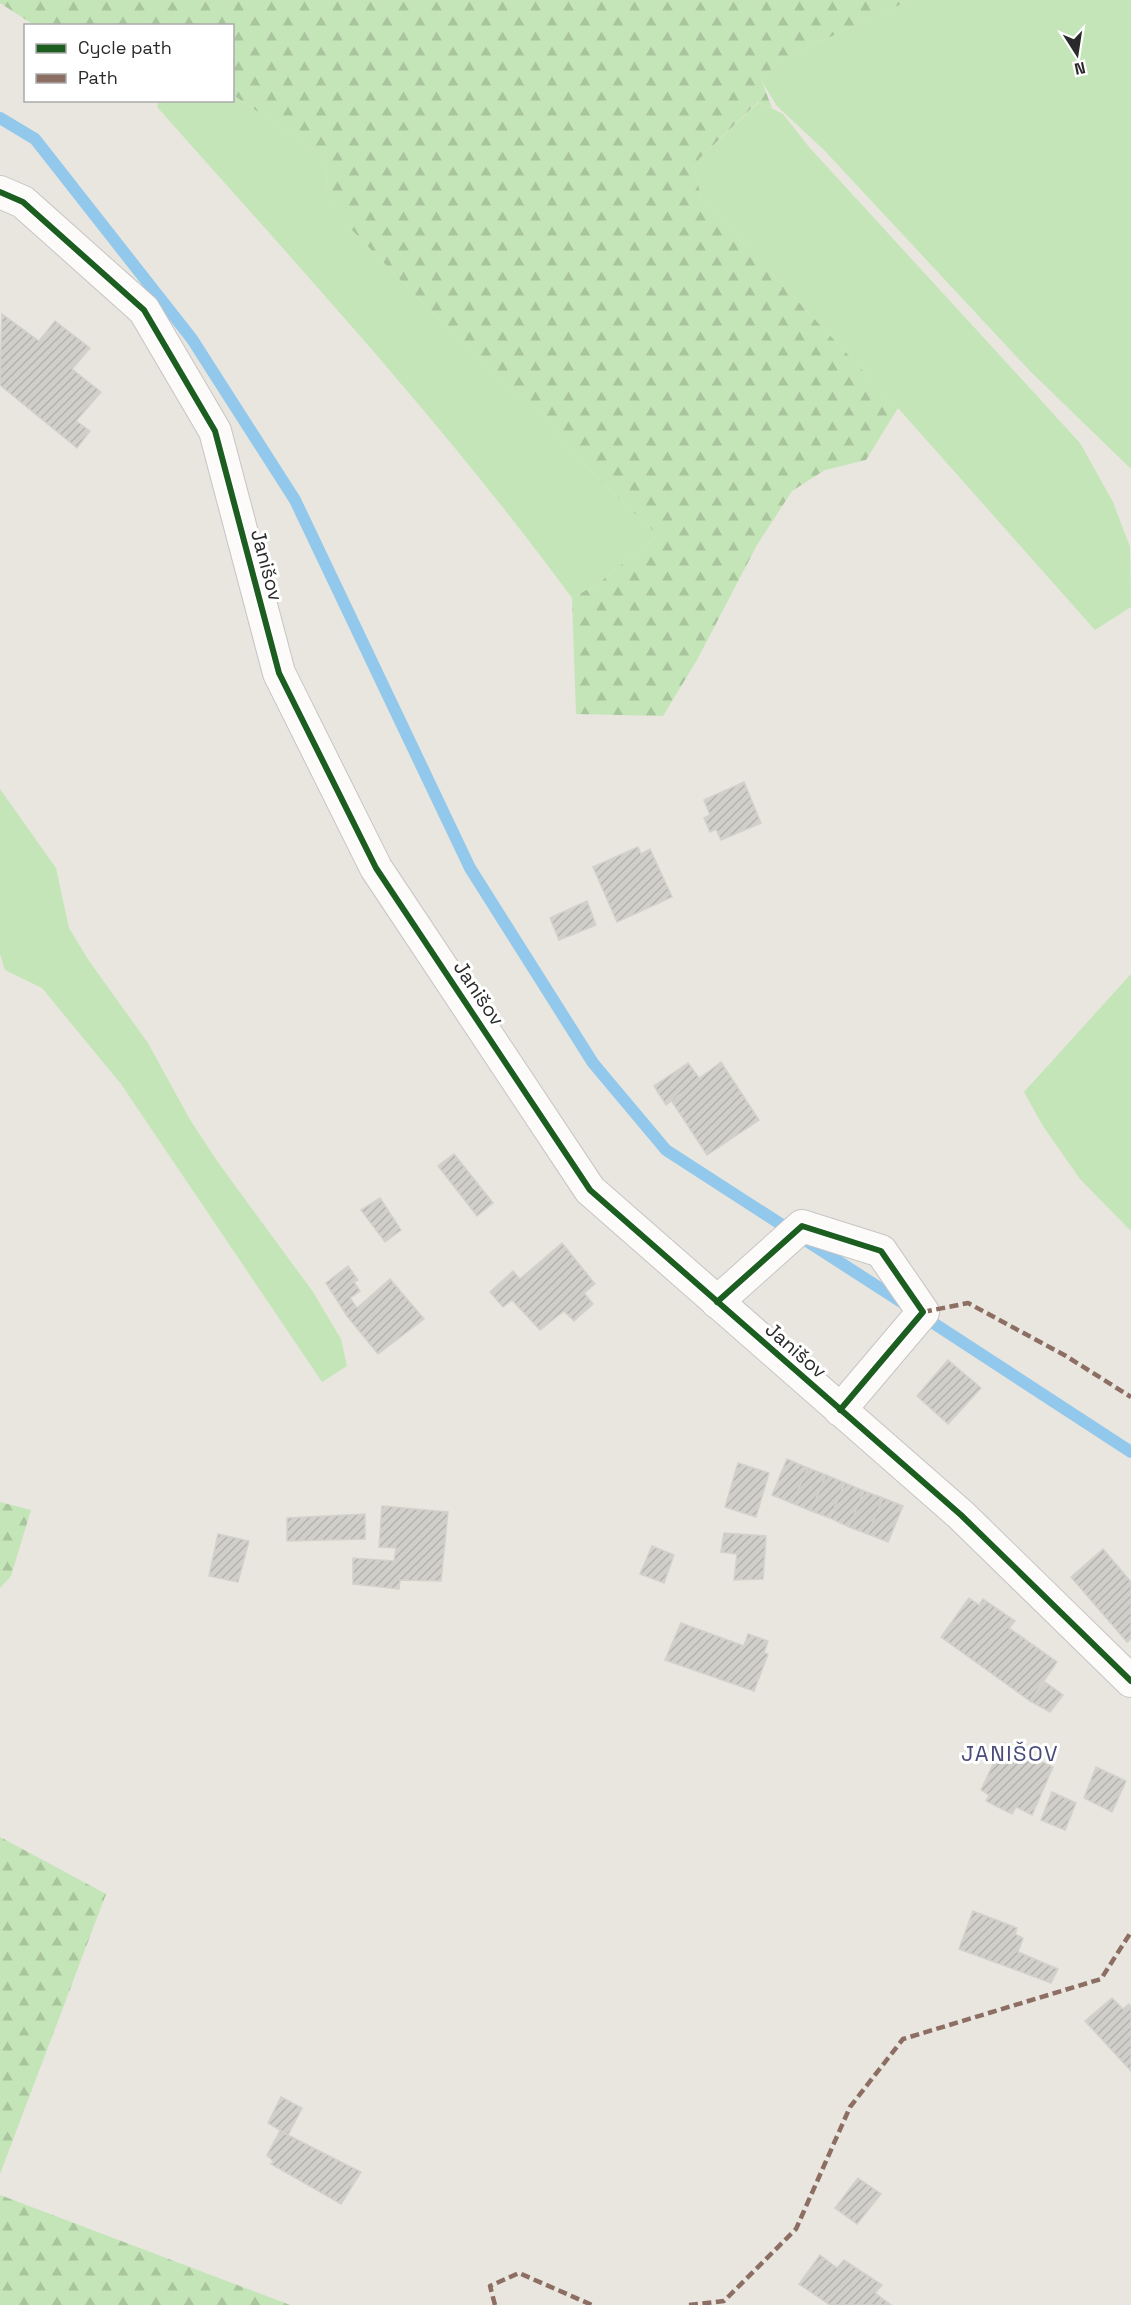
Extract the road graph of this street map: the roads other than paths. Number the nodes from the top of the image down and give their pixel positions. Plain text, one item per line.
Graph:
1 (0, 192) edge
2 (717, 1302) junction
3 (840, 1410) junction
4 (1131, 1681) edge

1 - 2 street, Janišov
2 - 3 street, Janišov
2 - 3 street
3 - 4 street, Janišov

